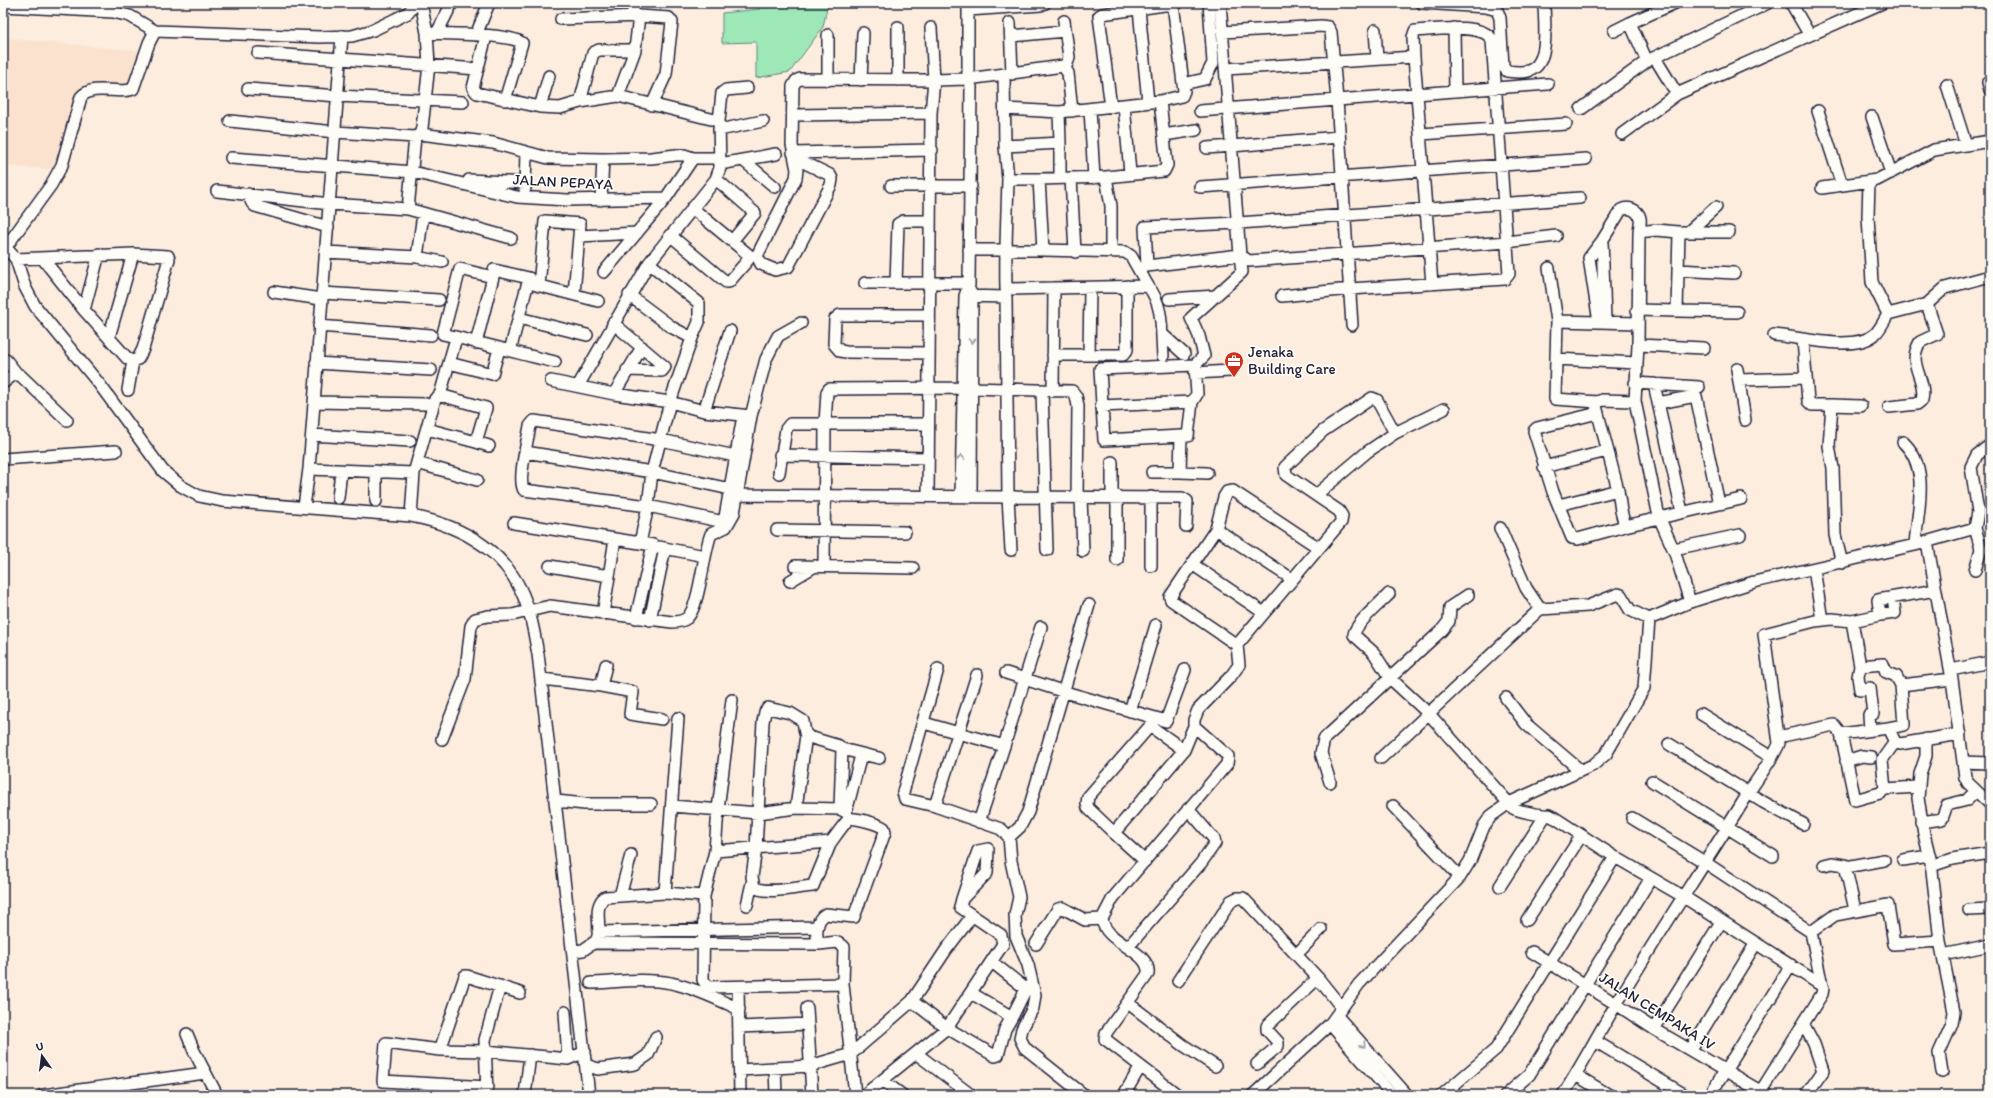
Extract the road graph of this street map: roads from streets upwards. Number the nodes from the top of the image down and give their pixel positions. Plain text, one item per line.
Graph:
1 (416, 3) edge
2 (421, 3) edge
3 (452, 3) edge
4 (489, 3) edge
5 (633, 3) edge
6 (1046, 3) edge
7 (1175, 3) edge
8 (1209, 3) edge
9 (1220, 3) edge
10 (1422, 3) edge
11 (1544, 3) edge
12 (1675, 3) edge
13 (1768, 3) edge
14 (1791, 3) edge
15 (1882, 3) edge
16 (1012, 5) edge
17 (3, 6) edge
18 (1498, 6) edge
19 (67, 7) edge
20 (1139, 9) junction
21 (971, 11) edge
22 (636, 16) junction
23 (562, 19) dead end
24 (1010, 23) dead end
25 (1630, 23) junction
26 (898, 27) dead end
27 (931, 28) dead end
28 (1454, 28) junction
29 (1375, 30) dead end
30 (155, 31) junction
31 (1614, 31) dead end
32 (1223, 32) junction
33 (432, 33) junction
34 (863, 33) dead end
35 (1809, 34) junction
36 (481, 35) junction
37 (342, 36) junction
38 (828, 36) dead end
39 (1011, 36) junction
40 (635, 50) junction
41 (258, 53) dead end
42 (1414, 57) junction
43 (1377, 59) junction
44 (1651, 59) junction
45 (341, 60) junction
46 (1334, 62) junction
47 (429, 65) junction
48 (1063, 66) junction
49 (478, 69) junction
50 (1226, 69) junction
51 (1008, 74) junction
52 (549, 76) dead end
53 (828, 80) junction
54 (861, 80) junction
55 (898, 80) junction
56 (934, 80) junction
57 (1990, 80) edge
58 (971, 81) junction
59 (1183, 84) junction
60 (1548, 84) dead end
61 (1947, 85) dead end
62 (747, 88) dead end
63 (1496, 88) junction
64 (248, 89) dead end
65 (1990, 90) edge
66 (1455, 91) junction
67 (1418, 94) junction
68 (1677, 94) junction
69 (338, 96) junction
70 (618, 96) junction
71 (505, 100) junction
72 (1337, 100) junction
73 (424, 101) junction
74 (1160, 101) junction
75 (463, 102) dead end
76 (580, 102) junction
77 (1148, 102) junction
78 (652, 105) junction
79 (1124, 105) junction
80 (540, 107) junction
81 (1110, 107) junction
82 (1228, 108) junction
83 (1581, 108) dead end
84 (1005, 109) junction
85 (1090, 109) junction
86 (1072, 110) junction
87 (1200, 111) dead end
88 (1818, 111) dead end
89 (1058, 112) junction
90 (931, 113) junction
91 (794, 115) junction
92 (1872, 117) dead end
93 (763, 120) dead end
94 (230, 121) dead end
95 (1566, 124) dead end
96 (719, 126) junction
97 (1499, 128) junction
98 (1196, 130) dead end
99 (335, 132) junction
100 (1421, 134) junction
101 (1622, 134) dead end
102 (1164, 135) junction
103 (417, 136) junction
104 (1339, 138) junction
105 (1990, 141) edge
106 (1060, 143) junction
107 (1233, 144) junction
108 (1966, 145) junction
109 (1005, 146) junction
110 (1207, 148) dead end
111 (932, 150) junction
112 (526, 152) junction
113 (776, 154) dead end
114 (794, 156) junction
115 (231, 158) dead end
116 (693, 158) junction
117 (603, 159) junction
118 (1586, 159) dead end
119 (720, 161) junction
120 (744, 161) junction
121 (1501, 165) junction
122 (333, 167) junction
123 (1423, 170) junction
124 (413, 172) junction
125 (1130, 173) junction
126 (1891, 173) junction
127 (1342, 176) junction
128 (1106, 177) junction
129 (438, 178) junction
130 (1065, 178) junction
131 (1094, 178) junction
132 (716, 179) junction
133 (1008, 179) junction
134 (1039, 179) junction
135 (1869, 181) junction
136 (525, 183) junction
137 (1235, 184) junction
138 (931, 185) junction
139 (1842, 185) junction
140 (891, 186) dead end
141 (971, 186) junction
142 (775, 187) dead end
143 (1200, 187) dead end
144 (1822, 188) dead end
145 (217, 191) dead end
146 (248, 194) junction
147 (525, 197) junction
148 (666, 198) junction
149 (1580, 198) dead end
150 (601, 200) junction
151 (1504, 203) junction
152 (330, 204) junction
153 (1716, 207) dead end
154 (692, 208) junction
155 (408, 209) junction
156 (1426, 209) junction
157 (423, 214) junction
158 (1345, 214) junction
159 (930, 221) junction
160 (1238, 223) junction
161 (328, 227) junction
162 (1639, 232) junction
163 (1684, 232) junction
164 (1729, 232) dead end
165 (637, 233) junction
166 (670, 235) junction
167 (579, 236) junction
168 (1556, 236) dead end
169 (511, 238) dead end
170 (732, 241) junction
171 (1507, 242) junction
172 (1429, 247) junction
173 (4, 250) edge
174 (969, 250) junction
175 (1007, 250) junction
176 (1043, 250) junction
177 (1111, 251) junction
178 (326, 252) junction
179 (1075, 252) junction
180 (1348, 253) junction
181 (99, 254) junction
182 (134, 254) junction
183 (1240, 255) junction
184 (416, 257) junction
185 (16, 259) junction
186 (44, 259) junction
187 (442, 262) dead end
188 (649, 263) junction
189 (1549, 268) dead end
190 (1678, 270) junction
191 (604, 272) dead end
192 (1734, 273) dead end
193 (1990, 276) edge
194 (493, 277) junction
195 (865, 283) dead end
196 (896, 283) junction
197 (930, 283) junction
198 (534, 284) junction
199 (1432, 284) junction
200 (1127, 286) junction
201 (1148, 286) junction
202 (1054, 288) junction
203 (1090, 288) junction
204 (1350, 289) junction
205 (969, 291) junction
206 (274, 292) dead end
207 (1006, 293) junction
208 (574, 294) junction
209 (630, 295) junction
210 (322, 296) junction
211 (1216, 296) junction
212 (1282, 296) dead end
213 (1168, 299) dead end
214 (439, 300) dead end
215 (598, 301) dead end
216 (1927, 304) junction
217 (84, 310) junction
218 (1637, 310) junction
219 (1677, 311) junction
220 (1737, 312) dead end
221 (1888, 314) junction
222 (929, 315) junction
223 (519, 318) junction
224 (1557, 321) junction
225 (1602, 322) junction
226 (613, 323) junction
227 (801, 323) dead end
228 (1638, 323) junction
229 (1352, 325) dead end
230 (319, 326) junction
231 (730, 331) dead end
232 (1162, 334) junction
233 (431, 335) dead end
234 (587, 335) dead end
235 (1774, 335) dead end
236 (109, 337) junction
237 (456, 338) junction
238 (692, 338) junction
239 (1803, 340) junction
240 (476, 343) junction
241 (1638, 345) junction
242 (642, 347) junction
243 (1704, 348) dead end
244 (499, 349) junction
245 (510, 351) junction
246 (929, 353) junction
247 (1184, 354) dead end
248 (1053, 355) junction
249 (1089, 355) junction
250 (1163, 356) dead end
251 (1556, 359) junction
252 (6, 360) dead end
253 (133, 361) junction
254 (555, 362) dead end
255 (316, 363) junction
256 (449, 363) junction
257 (1637, 363) junction
258 (1195, 369) junction
259 (432, 370) dead end
260 (627, 370) junction
261 (664, 370) junction
262 (1230, 371) dead end
263 (17, 374) junction
264 (678, 378) junction
265 (1806, 378) junction
266 (551, 381) dead end
267 (1635, 383) junction
268 (3, 384) edge
269 (1654, 384) junction
270 (578, 386) junction
271 (1699, 387) dead end
272 (928, 388) junction
273 (966, 388) junction
274 (1007, 389) junction
275 (128, 390) dead end
276 (1042, 391) junction
277 (1053, 391) junction
278 (614, 394) junction
279 (440, 395) junction
280 (1636, 401) junction
281 (314, 402) junction
282 (670, 402) junction
283 (1192, 402) junction
284 (1598, 402) junction
285 (1658, 402) junction
286 (426, 404) dead end
287 (1832, 405) junction
288 (1101, 406) junction
289 (1860, 406) dead end
290 (1889, 407) dead end
291 (1444, 409) dead end
292 (704, 411) junction
293 (1598, 413) junction
294 (747, 416) junction
295 (68, 420) dead end
296 (1745, 420) dead end
297 (825, 423) junction
298 (928, 424) junction
299 (427, 429) junction
300 (1395, 433) junction
301 (312, 435) junction
302 (1181, 436) junction
303 (660, 440) junction
304 (410, 441) dead end
305 (476, 442) junction
306 (1903, 442) dead end
307 (1990, 445) edge
308 (489, 446) dead end
309 (116, 451) dead end
310 (1607, 451) junction
311 (526, 452) junction
312 (780, 455) junction
313 (735, 456) junction
314 (825, 456) junction
315 (928, 458) junction
316 (3, 459) edge
317 (1112, 462) dead end
318 (1544, 467) junction
319 (416, 468) junction
320 (309, 469) junction
321 (341, 471) junction
322 (376, 471) junction
323 (652, 472) junction
324 (1152, 472) dead end
325 (1180, 472) junction
326 (779, 473) dead end
327 (1207, 474) dead end
328 (477, 480) dead end
329 (1618, 490) junction
330 (733, 492) junction
331 (825, 495) junction
332 (1316, 495) junction
333 (928, 496) junction
334 (966, 496) junction
335 (1008, 496) junction
336 (1115, 496) junction
337 (1046, 497) junction
338 (1079, 497) junction
339 (1151, 497) junction
340 (338, 498) dead end
341 (1741, 499) dead end
342 (376, 501) dead end
343 (1719, 504) junction
344 (1559, 505) junction
345 (304, 506) junction
346 (648, 506) junction
347 (1682, 512) junction
348 (411, 516) junction
349 (1659, 518) junction
350 (514, 523) dead end
351 (723, 525) junction
352 (1186, 526) dead end
353 (1625, 526) junction
354 (1500, 528) dead end
355 (1975, 528) junction
356 (1216, 529) junction
357 (777, 530) dead end
358 (824, 532) junction
359 (905, 532) dead end
360 (1740, 535) dead end
361 (615, 538) junction
362 (640, 542) junction
363 (1927, 542) junction
364 (653, 545) junction
365 (1915, 546) junction
366 (665, 548) junction
367 (1319, 548) junction
368 (1674, 549) junction
369 (1010, 550) dead end
370 (1047, 550) dead end
371 (1083, 551) dead end
372 (705, 556) junction
373 (1117, 560) dead end
374 (1842, 563) junction
375 (1192, 564) junction
376 (550, 566) dead end
377 (795, 566) dead end
378 (820, 566) junction
379 (1152, 566) dead end
380 (913, 568) dead end
381 (1814, 568) junction
382 (1975, 570) dead end
383 (609, 576) junction
384 (1292, 579) junction
385 (790, 581) dead end
386 (1936, 590) junction
387 (1389, 594) dead end
388 (1468, 595) dead end
389 (1690, 602) junction
390 (1089, 605) dead end
391 (1540, 609) junction
392 (529, 610) junction
393 (1264, 613) junction
394 (603, 614) junction
395 (636, 618) junction
396 (1649, 619) junction
397 (650, 620) junction
398 (1822, 620) junction
399 (1852, 621) junction
400 (1156, 625) dead end
401 (1041, 627) dead end
402 (1237, 644) junction
403 (1990, 662) edge
404 (606, 665) dead end
405 (1860, 666) junction
406 (938, 669) dead end
407 (1185, 670) dead end
408 (1006, 673) dead end
409 (977, 675) dead end
410 (1952, 675) junction
411 (1390, 678) junction
412 (542, 679) junction
413 (1025, 680) junction
414 (1901, 685) junction
415 (601, 686) junction
416 (1065, 692) junction
417 (1506, 698) dead end
418 (732, 700) dead end
419 (1130, 711) junction
420 (1429, 714) junction
421 (1701, 714) dead end
422 (678, 718) dead end
423 (662, 719) dead end
424 (924, 723) junction
425 (1194, 726) junction
426 (1888, 728) junction
427 (1870, 730) junction
428 (960, 732) junction
429 (1841, 734) junction
430 (1960, 734) junction
431 (806, 735) junction
432 (1778, 737) junction
433 (442, 739) dead end
434 (1926, 739) junction
435 (1894, 742) junction
436 (1668, 744) dead end
437 (1004, 746) junction
438 (842, 749) junction
439 (1184, 750) junction
440 (866, 755) junction
441 (1771, 757) junction
442 (1871, 757) dead end
443 (879, 758) dead end
444 (1381, 758) dead end
445 (1846, 761) junction
446 (1963, 762) junction
447 (1990, 763) edge
448 (1580, 770) junction
449 (1652, 781) dead end
450 (1330, 782) dead end
451 (1918, 787) junction
452 (1885, 789) junction
453 (1976, 791) junction
454 (1749, 792) junction
455 (556, 801) junction
456 (1509, 803) junction
457 (651, 804) dead end
458 (1990, 804) edge
459 (672, 806) junction
460 (935, 806) junction
461 (1393, 806) dead end
462 (796, 808) junction
463 (718, 809) junction
464 (1188, 809) junction
465 (758, 813) junction
466 (846, 813) junction
467 (1545, 816) junction
468 (1632, 818) dead end
469 (979, 822) junction
470 (1921, 822) junction
471 (1803, 824) dead end
472 (1727, 829) junction
473 (1114, 833) junction
474 (1581, 836) junction
475 (1009, 837) junction
476 (831, 842) junction
477 (756, 848) junction
478 (715, 851) junction
479 (1990, 853) edge
480 (631, 855) dead end
481 (1773, 856) dead end
482 (1615, 857) junction
483 (1884, 860) dead end
484 (1903, 860) dead end
485 (1145, 861) junction
486 (1930, 861) junction
487 (1706, 863) junction
488 (1824, 865) dead end
489 (1846, 867) junction
490 (1460, 877) junction
491 (1651, 878) junction
492 (752, 883) junction
493 (1500, 886) dead end
494 (665, 893) junction
495 (620, 896) junction
496 (704, 896) junction
497 (1684, 897) junction
498 (962, 900) dead end
499 (747, 905) dead end
500 (1990, 909) edge
501 (1855, 910) junction
502 (1969, 910) dead end
503 (972, 916) junction
504 (1102, 919) junction
505 (1527, 920) dead end
506 (1721, 922) junction
507 (817, 927) junction
508 (1321, 929) dead end
509 (702, 931) junction
510 (1811, 932) junction
511 (597, 937) junction
512 (1940, 941) junction
513 (1756, 943) junction
514 (703, 944) junction
515 (819, 944) junction
516 (1036, 944) dead end
517 (1990, 945) edge
518 (1128, 947) junction
519 (574, 951) junction
520 (1532, 952) dead end
521 (1296, 955) junction
522 (1943, 955) junction
523 (992, 962) junction
524 (1549, 962) junction
525 (1791, 965) junction
526 (1318, 978) junction
527 (703, 980) junction
528 (1178, 981) dead end
529 (591, 983) dead end
530 (843, 984) junction
531 (1585, 984) junction
532 (500, 986) junction
533 (1822, 986) junction
534 (738, 987) junction
535 (695, 992) junction
536 (520, 993) dead end
537 (971, 993) junction
538 (912, 1001) junction
539 (1128, 1003) junction
540 (1616, 1004) junction
541 (807, 1008) dead end
542 (739, 1009) junction
543 (565, 1012) dead end
544 (1336, 1016) junction
545 (1012, 1017) junction
546 (808, 1024) junction
547 (1804, 1024) junction
548 (739, 1027) junction
549 (947, 1028) junction
550 (1654, 1029) junction
551 (187, 1034) dead end
552 (656, 1037) dead end
553 (1595, 1041) junction
554 (440, 1050) junction
555 (1691, 1050) junction
556 (485, 1051) junction
557 (585, 1052) junction
558 (851, 1054) junction
559 (917, 1054) junction
560 (530, 1055) junction
561 (568, 1059) junction
562 (1256, 1064) dead end
563 (586, 1065) junction
564 (810, 1066) junction
565 (1215, 1066) dead end
566 (1140, 1067) junction
567 (775, 1068) junction
568 (740, 1070) junction
569 (1726, 1070) junction
570 (1942, 1072) dead end
571 (205, 1073) junction
572 (1576, 1075) junction
573 (883, 1081) junction
574 (487, 1091) edge
575 (1390, 1091) edge
576 (86, 1092) edge
577 (1764, 1093) edge
578 (43, 1095) edge
579 (217, 1095) edge
580 (525, 1095) edge
581 (589, 1095) edge
582 (740, 1095) edge
583 (776, 1095) edge
584 (812, 1095) edge
585 (855, 1095) edge
586 (864, 1095) edge
587 (902, 1095) edge
588 (972, 1095) edge
589 (1084, 1095) edge
590 (1124, 1095) edge
591 (1178, 1095) edge
592 (1253, 1095) edge
593 (1407, 1095) edge
594 (1442, 1095) edge
595 (1506, 1095) edge
596 (1563, 1095) edge
597 (1609, 1095) edge
598 (1685, 1095) edge
599 (1710, 1095) edge
600 (1806, 1095) edge

1 - 37 street
2 - 33 street
3 - 33 street
4 - 36 street
5 - 22 street
6 - 16 street
7 - 20 street
7 - 59 street
8 - 59 street
9 - 32 street
10 - 18 street
11 - 18 street
12 - 25 street
13 - 44 street
14 - 35 street
15 - 35 street
16 - 21 street
17 - 19 street
19 - 30 street
20 - 77 street
20 - 81 street
21 - 58 street
22 - 23 street
22 - 40 street
22 - 78 street
24 - 39 street
25 - 31 street
25 - 44 street
26 - 55 street
27 - 56 street
28 - 42 street
28 - 63 street
28 - 66 street
29 - 43 street
30 - 37 street
30 - 173 street
32 - 46 street
32 - 50 street
33 - 36 street
33 - 47 street
34 - 54 street
35 - 68 street
36 - 49 street
36 - 71 street
37 - 45 street
38 - 53 street
39 - 48 street
39 - 51 street
40 - 70 street
40 - 76 street
41 - 45 street
42 - 43 street
42 - 67 street
43 - 46 street
44 - 68 street
44 - 83 street
45 - 47 street
45 - 69 street
46 - 50 street
46 - 72 street
47 - 49 street
47 - 73 street
48 - 51 street
48 - 86 street
49 - 71 street
50 - 82 street
51 - 58 street
51 - 84 street
52 - 80 street
53 - 54 street
53 - 91 street
54 - 55 street
55 - 56 street
56 - 58 street
56 - 90 street
57 - 65 street
58 - 141 street
59 - 74 street
60 - 63 street
61 - 108 street
62 - 96 street
63 - 66 street
63 - 97 street
64 - 69 street
66 - 67 street
67 - 72 street
67 - 100 street
68 - 101 street
69 - 73 street
69 - 99 street
70 - 76 street
70 - 78 street
71 - 80 street
72 - 82 street
72 - 104 street
73 - 75 street
73 - 103 street
74 - 77 street
74 - 102 street
76 - 80 street
77 - 79 street
78 - 96 street
79 - 81 street
79 - 125 street
81 - 85 street
82 - 87 street
82 - 107 street
84 - 89 street
84 - 109 street
85 - 86 street
85 - 131 street
86 - 89 street
88 - 139 street
89 - 106 street
90 - 91 street
90 - 111 street
91 - 114 street
92 - 126 street
93 - 96 street
94 - 99 street
95 - 97 street
96 - 119 street
97 - 100 street
97 - 121 street
98 - 102 street
99 - 103 street
99 - 122 street
100 - 123 street
102 - 125 street
103 - 112 street
103 - 124 street
104 - 107 street
104 - 127 street
105 - 108 street
106 - 109 street
106 - 130 street
107 - 110 street
107 - 137 street
108 - 126 street
109 - 133 street
111 - 114 street
111 - 138 street
112 - 117 street
112 - 136 street
113 - 120 street
114 - 114 street
115 - 122 street, JALAN PEPAYA
116 - 117 street
116 - 119 street
116 - 148 street
117 - 150 street
118 - 121 street
119 - 120 street
119 - 132 street
120 - 142 street
121 - 123 street
121 - 151 street
122 - 124 street, JALAN PEPAYA
122 - 152 street
123 - 127 street
123 - 156 street
124 - 129 street, JALAN PEPAYA
124 - 155 street
125 - 128 street
126 - 135 street
127 - 137 street
127 - 158 street
128 - 131 street
128 - 177 street
129 - 136 street
129 - 147 street, JALAN PEPAYA
130 - 131 street
130 - 134 street
130 - 179 street
132 - 154 street
132 - 170 street
133 - 134 street
133 - 175 street
134 - 176 street
135 - 139 street
135 - 221 street
136 - 147 street
137 - 143 street
137 - 160 street
138 - 140 street
138 - 141 street
138 - 159 street
139 - 144 street
141 - 174 street
145 - 146 street
146 - 152 street
146 - 161 street
147 - 150 street, JALAN PEPAYA
148 - 150 street, JALAN PEPAYA
148 - 165 street
149 - 151 street
151 - 156 street
151 - 171 street
152 - 155 street
152 - 161 street
153 - 163 street
154 - 166 street
154 - 170 street
155 - 157 street
156 - 158 street
156 - 172 street
157 - 169 street
157 - 184 street
158 - 160 street
158 - 180 street
159 - 196 street
159 - 197 street
160 - 183 street
160 - 183 street
161 - 178 street
162 - 163 street
162 - 218 street
162 - 225 street
163 - 164 street
163 - 190 street
165 - 167 street
165 - 191 street
166 - 170 street
166 - 188 street
167 - 198 street
167 - 208 street
168 - 171 street
171 - 172 street
171 - 199 street
172 - 180 street
172 - 199 street
173 - 185 street
174 - 175 street
174 - 205 street
175 - 176 street
175 - 207 street
176 - 179 street
177 - 179 street
177 - 201 street
178 - 184 street
178 - 210 street
180 - 183 street
180 - 204 street
181 - 182 street
181 - 186 street
181 - 217 street
182 - 236 street
182 - 253 street
183 - 211 street
184 - 187 street
185 - 186 street
185 - 345 street
186 - 217 street
188 - 209 street
188 - 238 street
189 - 224 street
190 - 192 street
190 - 219 street
193 - 216 street
194 - 198 street
194 - 237 street
194 - 240 street
195 - 196 street
196 - 197 street
197 - 205 street
197 - 222 street
198 - 208 street
198 - 223 street
199 - 204 street
200 - 201 street
200 - 203 street
200 - 249 street
201 - 232 street
202 - 203 street
202 - 207 street
202 - 248 street
203 - 249 street
204 - 212 street
204 - 229 street
205 - 207 street
205 - 273 street
206 - 210 street
207 - 274 street
208 - 215 street
209 - 226 street
209 - 238 street
210 - 214 street
210 - 230 street
211 - 213 street
211 - 258 street
216 - 221 street
216 - 290 street
217 - 236 street
218 - 219 street
218 - 228 street
219 - 220 street
221 - 239 street
222 - 246 street
222 - 246 street
223 - 234 street
223 - 245 street
224 - 225 street
224 - 251 street
225 - 228 street
226 - 242 street
226 - 270 street
227 - 294 street
228 - 241 street
230 - 233 street
230 - 255 street
231 - 292 street
232 - 247 street
232 - 250 street
235 - 239 street
236 - 253 street
237 - 240 street
237 - 256 street
238 - 264 street
239 - 265 street
240 - 244 street
241 - 243 street
241 - 257 street
242 - 260 street
242 - 261 street
244 - 245 street
244 - 256 street
245 - 254 street
246 - 272 street
248 - 249 street
248 - 277 street
251 - 257 street
251 - 284 street
252 - 263 street
253 - 275 street
255 - 259 street
255 - 281 street
256 - 279 street
257 - 267 street
258 - 262 street
258 - 283 street
258 - 288 street
260 - 261 street
260 - 278 street
261 - 264 street
263 - 268 street
263 - 295 street
264 - 282 street
265 - 287 street
265 - 296 street
266 - 270 street
267 - 269 street
267 - 280 street
269 - 271 street
269 - 285 street
270 - 278 street
272 - 273 street
272 - 297 street
272 - 298 street
273 - 274 street
273 - 334 street
274 - 276 street
274 - 335 street
276 - 277 street
276 - 337 street
277 - 338 street
278 - 282 street
279 - 299 street
279 - 305 street
280 - 284 street
280 - 349 street
281 - 286 street
281 - 301 street
282 - 292 street
282 - 303 street
283 - 288 street
283 - 302 street
284 - 293 street
285 - 343 street
285 - 347 street
287 - 289 street
287 - 374 street
288 - 302 street
291 - 300 street
292 - 294 street
293 - 310 street
293 - 318 street
294 - 313 street
294 - 330 street
297 - 298 street
297 - 312 street
297 - 314 street
298 - 315 street
299 - 305 street
299 - 319 street
300 - 332 street
300 - 332 street
301 - 304 street
301 - 320 street
302 - 325 street
303 - 311 street
303 - 313 street
303 - 323 street
305 - 308 street
306 - 365 street
307 - 355 street
309 - 316 street
310 - 318 street
310 - 329 street
311 - 323 street
311 - 346 street
312 - 314 street
312 - 326 street
313 - 330 street
314 - 315 street
314 - 331 street
315 - 333 street
317 - 336 street
318 - 344 street
319 - 322 street
319 - 328 street
319 - 348 street
320 - 321 street
320 - 345 street
321 - 322 street
321 - 340 street
322 - 342 street
323 - 330 street
323 - 346 street
324 - 325 street
325 - 327 street
329 - 344 street
329 - 353 street
330 - 331 street
330 - 351 street
331 - 333 street
331 - 358 street
332 - 367 street
333 - 334 street
334 - 335 street
335 - 337 street
335 - 369 street
336 - 338 street
336 - 339 street
336 - 373 street
337 - 338 street
337 - 370 street
338 - 371 street
339 - 352 street
339 - 379 street
341 - 343 street
343 - 347 street
344 - 353 street
345 - 348 street
346 - 351 street
346 - 362 street
347 - 349 street
348 - 392 street
349 - 353 street
349 - 368 street
350 - 361 street
351 - 372 street
354 - 391 street
355 - 363 street
355 - 382 street
356 - 367 street
356 - 375 street
356 - 384 street
357 - 358 street
358 - 359 street
358 - 378 street
360 - 368 street
361 - 362 street
361 - 383 street
362 - 364 street
363 - 365 street
363 - 386 street
364 - 366 street
364 - 395 street
365 - 374 street
366 - 372 street
366 - 397 street
367 - 384 street
368 - 389 street
372 - 397 street
374 - 381 street
375 - 393 street
375 - 402 street
376 - 383 street
377 - 378 street
378 - 380 street
378 - 385 street
381 - 389 street
381 - 398 street
383 - 394 street
384 - 393 street
386 - 399 street
386 - 410 street
387 - 411 street
388 - 411 street
389 - 396 street
390 - 416 street
391 - 396 street
391 - 420 street
392 - 394 street
392 - 412 street
392 - 433 street
393 - 402 street
394 - 395 street
395 - 397 street
396 - 448 street
398 - 399 street
398 - 432 street
399 - 405 street
400 - 419 street
401 - 413 street
402 - 425 street
403 - 410 street
404 - 415 street
405 - 414 street
405 - 427 street
406 - 424 street
407 - 419 street
408 - 413 street
409 - 428 street
410 - 414 street
410 - 430 street
411 - 420 street
411 - 450 street
412 - 415 street
412 - 455 street
413 - 416 street
413 - 437 street
414 - 426 street
415 - 423 street
416 - 419 street
416 - 475 street
417 - 448 street
418 - 463 street
420 - 444 street
420 - 456 street
421 - 441 street
422 - 459 street
424 - 428 street
424 - 460 street
425 - 439 street
425 - 464 street
426 - 427 street
426 - 435 street
427 - 429 street
428 - 437 street
428 - 460 street
429 - 432 street
429 - 445 street
430 - 434 street
430 - 446 street
431 - 438 street
431 - 462 street
431 - 465 street
432 - 441 street
434 - 435 street
434 - 451 street
435 - 452 street
436 - 454 street
437 - 469 street
438 - 440 street
438 - 466 street
439 - 473 street
439 - 473 street
440 - 443 street
440 - 466 street
441 - 454 street
442 - 445 street
445 - 452 street
446 - 447 street
446 - 453 street
448 - 456 street
449 - 472 street
451 - 452 street
451 - 470 street
453 - 458 street
453 - 470 street
454 - 471 street
454 - 472 street
455 - 457 street
455 - 519 street
456 - 467 street
456 - 490 street
459 - 463 street
459 - 494 street
460 - 469 street
461 - 490 street
462 - 465 street
462 - 466 street
463 - 465 street
463 - 478 street
464 - 485 street
464 - 518 street
465 - 477 street
466 - 476 street
466 - 507 street
467 - 474 street
467 - 493 street
468 - 487 street
469 - 475 street
470 - 486 street
472 - 481 street
472 - 487 street
473 - 485 street
474 - 482 street
474 - 505 street
475 - 589 street
476 - 477 street
476 - 492 street
477 - 478 street
477 - 492 street
478 - 496 street
479 - 486 street
480 - 495 street
482 - 491 street
482 - 524 street
483 - 489 street
484 - 486 street
485 - 504 street
486 - 512 street
487 - 497 street
487 - 510 street
488 - 489 street
489 - 501 street
490 - 544 street
491 - 497 street
491 - 531 street
492 - 499 street
494 - 495 street
494 - 496 street
495 - 511 street
496 - 509 street
497 - 506 street
497 - 540 street
498 - 503 street
500 - 502 street
501 - 510 street
501 - 512 street
503 - 523 street
503 - 538 street
504 - 516 street
504 - 518 street
506 - 513 street
506 - 550 street
507 - 509 street
507 - 515 street
508 - 521 street
509 - 511 street
509 - 514 street
510 - 533 street
511 - 514 street
511 - 519 street
512 - 522 street
513 - 525 street
513 - 555 street
514 - 515 street
514 - 527 street
515 - 530 street
517 - 522 street
518 - 539 street
519 - 557 street
520 - 524 street, JALAN CEMPAKA IV
521 - 526 street
521 - 528 street
522 - 570 street
523 - 537 street
523 - 545 street
524 - 531 street, JALAN CEMPAKA IV
524 - 594 street
525 - 533 street
525 - 569 street
526 - 544 street
526 - 562 street
527 - 534 street
527 - 535 street
529 - 535 street
530 - 534 street
530 - 558 street
531 - 540 street, JALAN CEMPAKA IV
531 - 595 street
532 - 536 street
532 - 554 street
532 - 556 street
533 - 547 street
534 - 542 street
535 - 542 street
537 - 545 street
537 - 549 street
538 - 549 street
538 - 558 street
539 - 565 street
539 - 566 street
540 - 550 street, JALAN CEMPAKA IV
540 - 553 street
541 - 546 street
542 - 548 street
543 - 561 street
544 - 575 street
544 - 592 street
545 - 549 street
546 - 548 street
546 - 564 street
547 - 577 street
547 - 600 street
548 - 568 street
549 - 559 street
550 - 555 street, JALAN CEMPAKA IV
551 - 571 street
552 - 563 street
553 - 572 street
553 - 598 street
554 - 556 street
554 - 574 street
555 - 569 street, JALAN CEMPAKA IV
556 - 560 street
556 - 574 street
557 - 561 street
557 - 563 street
558 - 564 street
558 - 585 street
559 - 573 street
559 - 588 street
560 - 561 street
560 - 580 street
563 - 581 street
564 - 567 street
564 - 584 street
566 - 590 street
566 - 591 street
567 - 568 street
567 - 583 street
568 - 582 street
569 - 577 street, JALAN CEMPAKA IV
569 - 599 street
571 - 576 street
571 - 579 street
572 - 596 street
572 - 597 street
573 - 586 street
573 - 587 street
575 - 593 street
576 - 578 street

